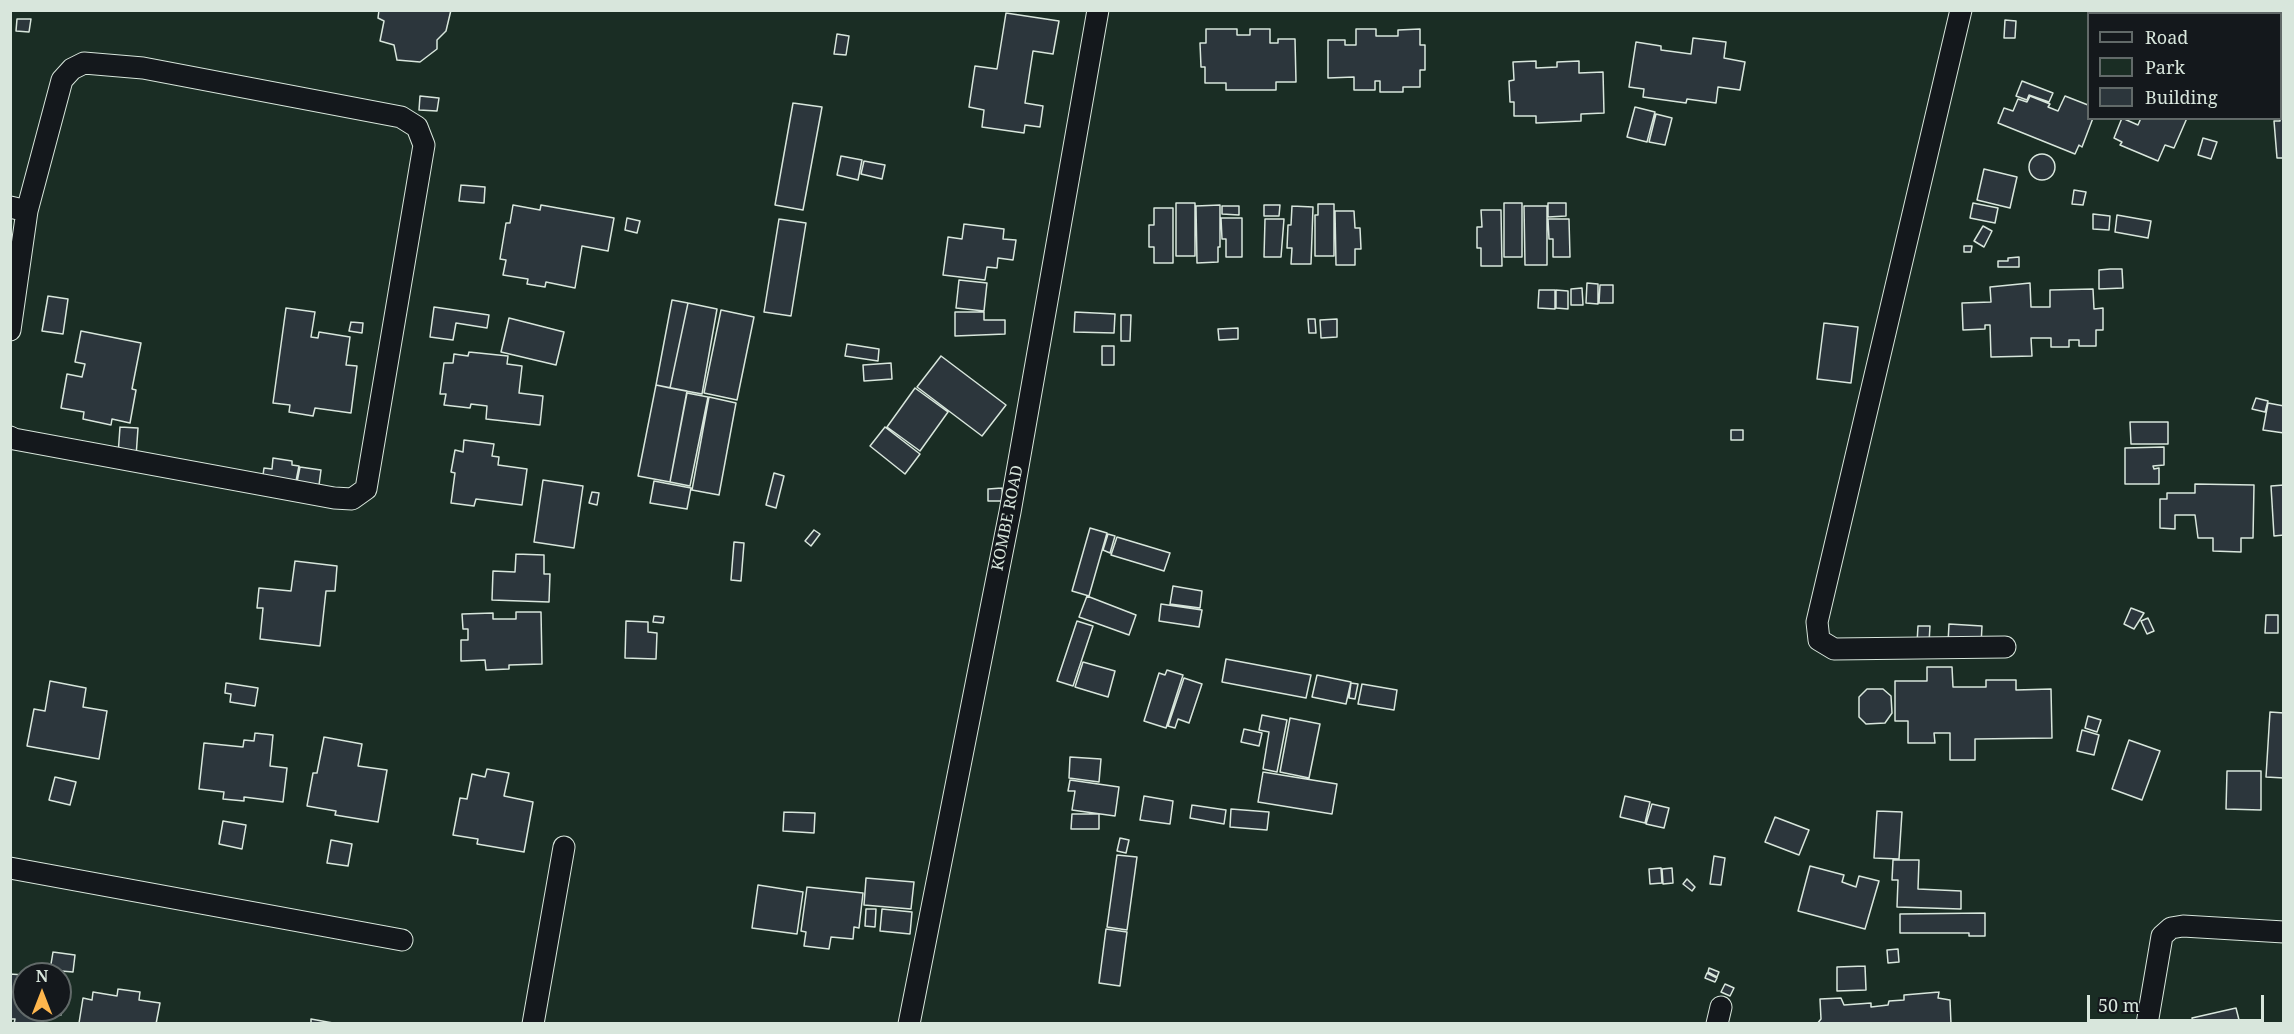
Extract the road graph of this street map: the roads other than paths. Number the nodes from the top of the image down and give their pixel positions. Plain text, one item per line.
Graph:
1 (1098, 10) edge
2 (1961, 10) edge
3 (19, 209) edge
4 (10, 330) edge
5 (10, 437) edge
6 (2005, 647) dead end
7 (564, 847) dead end
8 (10, 868) edge
9 (2283, 932) edge
10 (402, 940) dead end
11 (533, 1023) edge
12 (909, 1023) edge
13 (2147, 1023) edge

1 - 12 street, KOMBE ROAD
2 - 6 street
3 - 4 street
3 - 5 street
7 - 11 street
8 - 10 street
9 - 13 street

